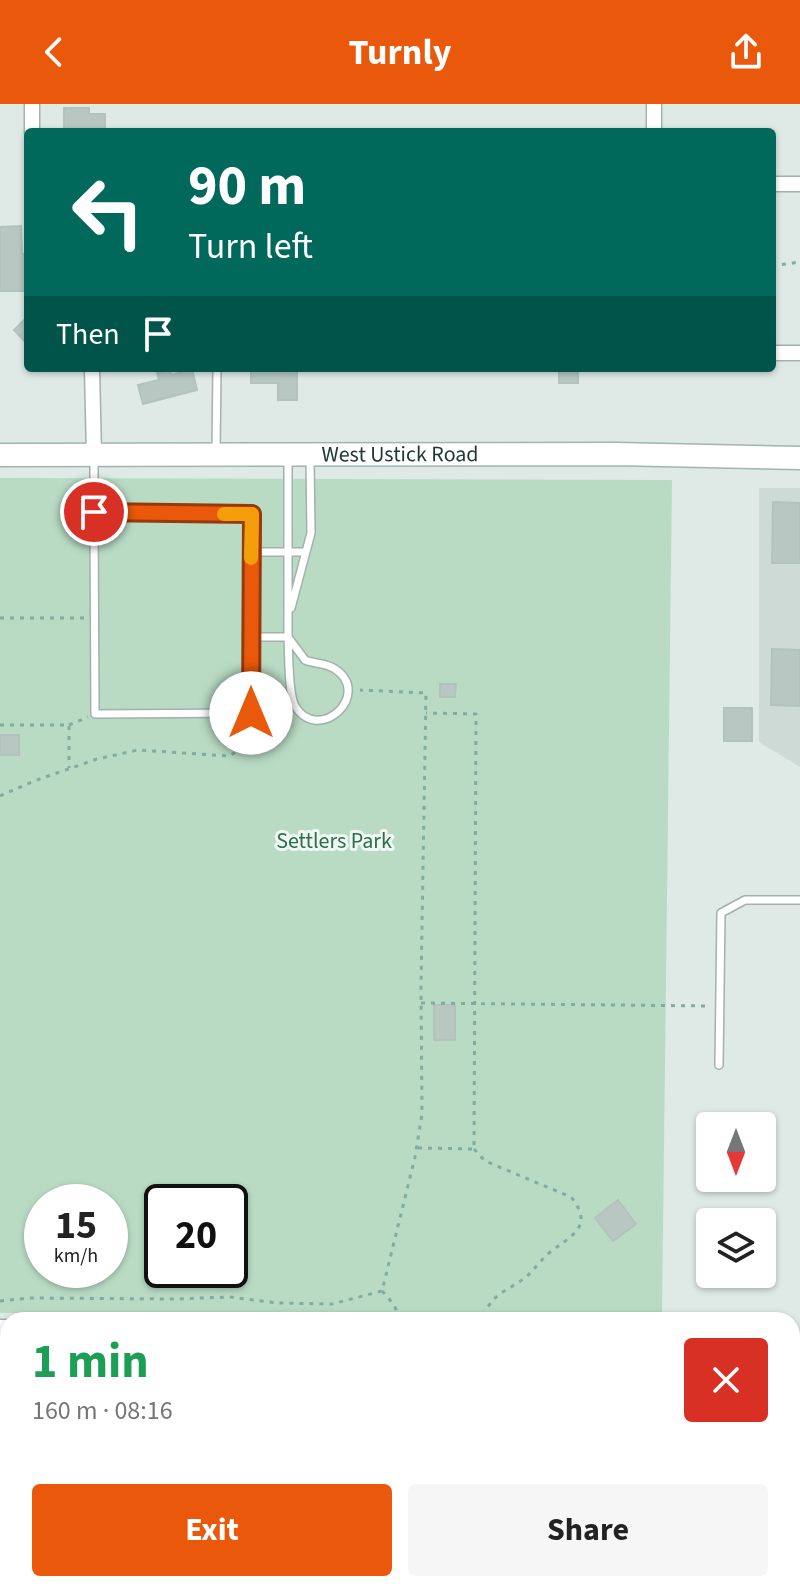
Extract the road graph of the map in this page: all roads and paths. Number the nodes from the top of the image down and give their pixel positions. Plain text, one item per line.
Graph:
1 (32, 104) edge
2 (654, 104) edge
3 (32, 128) edge
4 (654, 128) edge
5 (776, 184) edge
6 (800, 184) edge
7 (800, 262) edge
8 (776, 265) edge
9 (776, 353) edge
10 (800, 353) edge
11 (92, 372) edge
12 (217, 372) edge
13 (299, 454) junction
14 (0, 455) edge
15 (217, 455) junction
16 (94, 456) junction
17 (800, 458) edge
18 (94, 512) junction
19 (251, 552) junction
20 (288, 552) junction
21 (306, 552) junction
22 (288, 617) junction
23 (0, 618) edge
24 (95, 618) junction
25 (251, 637) junction
26 (288, 637) junction
27 (348, 692) junction
28 (426, 713) junction
29 (95, 714) junction
30 (0, 725) edge
31 (69, 725) junction
32 (288, 733) dead end
33 (69, 769) junction
34 (0, 796) edge
35 (800, 900) edge
36 (421, 1003) junction
37 (474, 1003) junction
38 (720, 1006) junction
39 (719, 1065) dead end
40 (417, 1148) junction
41 (474, 1149) junction
42 (382, 1291) junction
43 (0, 1301) edge
44 (397, 1312) edge
45 (486, 1312) edge

1 - 3 street
2 - 4 street
5 - 6 street
7 - 8 path
9 - 10 street
11 - 16 street
12 - 15 lane
13 - 15 main road, West Ustick Road
13 - 17 main road, West Ustick Road
13 - 20 lane
13 - 21 lane
14 - 16 main road, West Ustick Road
15 - 16 main road, West Ustick Road
16 - 18 lane
18 - 19 lane
18 - 24 lane
19 - 20 lane
19 - 25 lane
20 - 21 lane
20 - 22 lane
21 - 22 lane
22 - 26 lane
23 - 24 path
24 - 29 lane
25 - 26 lane
25 - 29 lane
26 - 27 lane
26 - 27 lane
27 - 28 path
28 - 36 path
28 - 37 path
29 - 31 path
30 - 31 path
31 - 33 path
32 - 33 path
33 - 34 path
35 - 38 lane
36 - 37 path
36 - 40 path
37 - 38 path
37 - 41 path
38 - 39 lane
40 - 41 path
40 - 42 path
41 - 45 path
42 - 43 path
42 - 44 path

